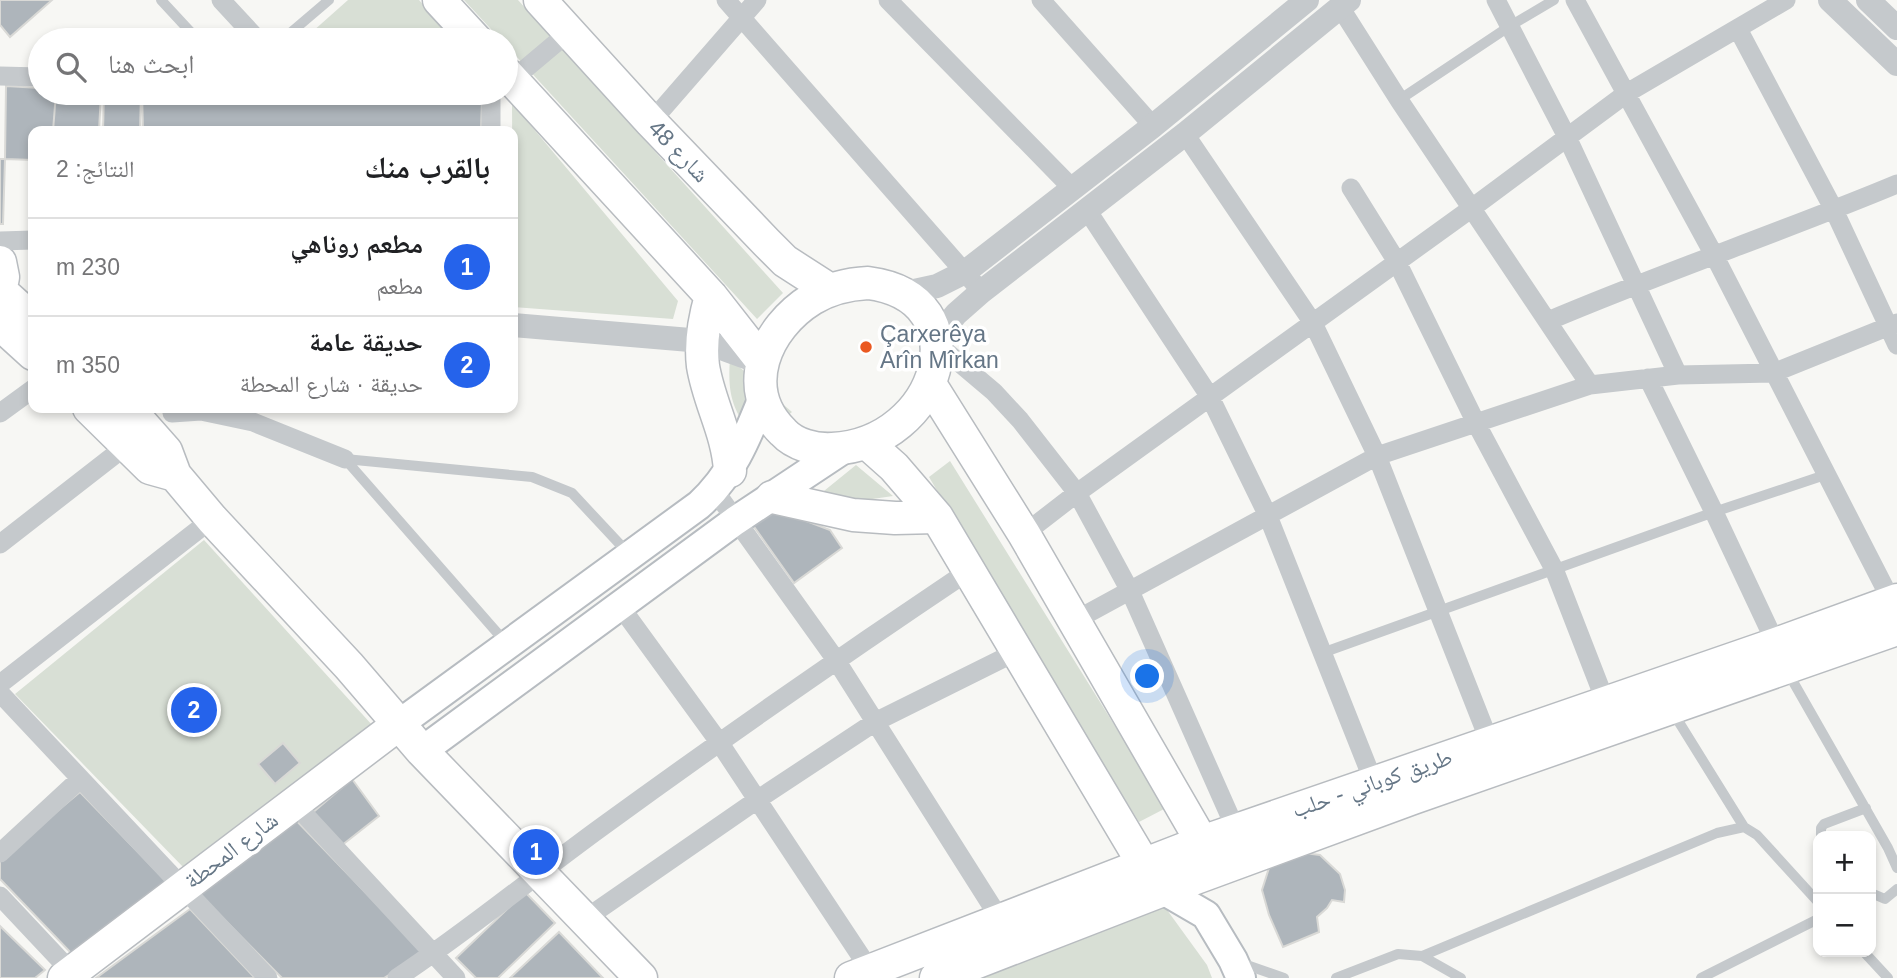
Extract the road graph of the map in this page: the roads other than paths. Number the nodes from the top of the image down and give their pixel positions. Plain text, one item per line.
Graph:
1 (161, 0) edge
2 (221, 0) edge
3 (330, 0) edge
4 (439, 0) edge
5 (540, 0) edge
6 (726, 0) edge
7 (757, 0) edge
8 (888, 0) edge
9 (1041, 0) edge
10 (1307, 0) edge
11 (1496, 0) edge
12 (1554, 0) edge
13 (1575, 0) edge
14 (1786, 0) edge
15 (1830, 0) edge
16 (1868, 0) edge
17 (1345, 4) edge
18 (742, 18) junction
19 (1510, 26) junction
20 (187, 28) edge
21 (247, 28) edge
22 (296, 28) edge
23 (464, 28) edge
24 (1897, 28) edge
25 (1738, 29) junction
26 (569, 32) junction
27 (1897, 64) edge
28 (518, 72) edge
29 (0, 76) edge
30 (28, 77) edge
31 (1627, 93) junction
32 (518, 97) edge
33 (1399, 100) junction
34 (498, 105) edge
35 (651, 122) junction
36 (492, 126) edge
37 (1153, 126) junction
38 (1185, 134) junction
39 (1567, 137) junction
40 (1897, 184) edge
41 (1072, 188) junction
42 (1352, 188) dead end
43 (1472, 208) junction
44 (1087, 210) junction
45 (1833, 210) junction
46 (28, 240) edge
47 (0, 241) edge
48 (1714, 254) junction
49 (0, 262) edge
50 (1397, 262) junction
51 (965, 272) junction
52 (1636, 284) junction
53 (830, 290) junction
54 (0, 292) edge
55 (981, 292) junction
56 (905, 293) junction
57 (711, 296) junction
58 (28, 297) edge
59 (28, 316) edge
60 (1548, 321) junction
61 (1313, 323) junction
62 (0, 324) edge
63 (518, 325) edge
64 (1892, 325) edge
65 (702, 341) junction
66 (936, 341) junction
67 (1897, 345) edge
68 (28, 349) edge
69 (762, 362) junction
70 (1773, 373) junction
71 (1678, 374) junction
72 (1648, 378) junction
73 (930, 384) junction
74 (1590, 386) junction
75 (28, 393) edge
76 (1210, 397) junction
77 (762, 400) junction
78 (0, 413) edge
79 (94, 413) edge
80 (132, 413) edge
81 (172, 413) edge
82 (210, 413) edge
83 (1476, 423) junction
84 (126, 446) junction
85 (856, 446) junction
86 (1377, 456) junction
87 (345, 459) junction
88 (175, 475) junction
89 (1825, 475) junction
90 (723, 481) junction
91 (1077, 493) junction
92 (772, 497) junction
93 (1714, 512) junction
94 (1268, 516) junction
95 (937, 517) junction
96 (212, 519) junction
97 (736, 521) junction
98 (1024, 534) junction
99 (0, 544) edge
100 (631, 556) junction
101 (1554, 569) junction
102 (970, 570) junction
103 (1130, 591) junction
104 (620, 606) junction
105 (1895, 610) edge
106 (1438, 611) junction
107 (1074, 621) junction
108 (508, 644) junction
109 (1018, 651) junction
110 (1322, 653) junction
111 (1780, 656) junction
112 (836, 660) junction
113 (0, 684) edge
114 (0, 693) edge
115 (1606, 703) junction
116 (1670, 708) junction
117 (875, 722) junction
118 (399, 724) junction
119 (719, 742) junction
120 (1490, 743) junction
121 (422, 751) junction
122 (80, 779) junction
123 (1374, 783) junction
124 (757, 800) junction
125 (293, 803) junction
126 (1866, 808) junction
127 (1744, 827) junction
128 (1236, 830) junction
129 (1821, 831) edge
130 (1202, 842) junction
131 (0, 853) edge
132 (1143, 863) junction
133 (1897, 868) edge
134 (540, 872) junction
135 (1212, 872) junction
136 (182, 887) junction
137 (1163, 890) junction
138 (1897, 890) edge
139 (1874, 894) edge
140 (0, 896) edge
141 (1813, 897) edge
142 (1206, 915) junction
143 (585, 919) junction
144 (1000, 919) junction
145 (1813, 922) edge
146 (434, 954) junction
147 (1422, 956) junction
148 (1869, 957) edge
149 (1237, 969) edge
150 (861, 974) edge
151 (71, 976) edge
152 (268, 978) edge
153 (397, 978) edge
154 (456, 978) edge
155 (641, 978) edge
156 (936, 978) edge
157 (1284, 978) edge
158 (1336, 978) edge
159 (1461, 978) edge
160 (1701, 978) edge
161 (1888, 978) edge

1 - 20 lane
2 - 21 street
3 - 22 lane
4 - 23 main road
5 - 26 main road, 48 شارع
6 - 18 street
7 - 18 street
8 - 41 street
9 - 37 street
10 - 37 street
11 - 19 street
12 - 19 lane
13 - 31 street
14 - 25 street
15 - 27 street
16 - 24 street
17 - 33 street
17 - 38 street
18 - 35 street
18 - 51 street
19 - 33 lane
19 - 39 street
25 - 31 street
25 - 45 street
26 - 28 street
26 - 35 main road, 48 شارع
29 - 30 street
31 - 39 street
31 - 48 street
32 - 57 main road
33 - 43 street
34 - 36 street
35 - 53 main road, 48 شارع
37 - 41 street
38 - 44 street
38 - 61 street
39 - 43 street
39 - 52 street
40 - 45 street
41 - 51 street
42 - 50 street
43 - 50 street
43 - 60 street
44 - 55 street
44 - 76 street
45 - 48 street
45 - 64 street
46 - 47 street
48 - 52 street
48 - 70 street
49 - 54 main road
50 - 61 street
50 - 83 street
51 - 55 street
51 - 56 street
52 - 60 street
52 - 71 street
53 - 56 main road
53 - 69 main road
54 - 58 street
54 - 59 main road
55 - 66 street
56 - 66 main road
57 - 65 main road
57 - 69 main road
60 - 74 street
61 - 76 street
61 - 86 street
62 - 68 main road
63 - 65 street
64 - 67 street
64 - 70 street
65 - 69 street
65 - 90 main road
66 - 73 main road
66 - 91 street
69 - 77 main road
70 - 71 street
70 - 89 street
71 - 72 street
72 - 74 street
72 - 93 street
73 - 85 main road
73 - 98 main road
74 - 83 street
75 - 78 street
76 - 91 street
76 - 94 street
77 - 85 main road
77 - 90 main road
79 - 84 main road
80 - 88 main road
81 - 88 street
82 - 87 street
83 - 86 street
83 - 101 street
84 - 88 main road
84 - 99 street
85 - 92 main road
85 - 95 main road
86 - 94 street
86 - 106 street
87 - 100 lane
87 - 108 lane
88 - 96 main road
89 - 93 lane
89 - 105 street
90 - 97 street
90 - 100 main road
91 - 98 street
91 - 103 street
92 - 95 main road
92 - 97 main road
93 - 101 lane
93 - 111 street
94 - 103 street
94 - 110 street
95 - 102 main road
96 - 113 street
96 - 118 main road
97 - 104 main road
97 - 112 street
98 - 107 main road
100 - 108 main road
101 - 106 lane
101 - 115 street
102 - 109 main road
102 - 112 street
103 - 107 street
103 - 128 street
104 - 119 street
104 - 121 main road
105 - 111 main road, طريق كوباني - حلب
106 - 110 lane
106 - 120 street
107 - 130 main road
108 - 118 main road
109 - 117 street
109 - 132 main road
110 - 123 street
111 - 115 main road, طريق كوباني - حلب
111 - 116 main road, طريق كوباني - حلب
111 - 126 lane
112 - 117 street
112 - 119 street
114 - 122 street
115 - 120 main road, طريق كوباني - حلب
116 - 127 lane
116 - 135 main road, طريق كوباني - حلب
117 - 124 street
117 - 144 street
118 - 121 main road
118 - 125 main road, شارع المحطة
119 - 124 street
119 - 134 street
120 - 123 main road, طريق كوباني - حلب
121 - 134 main road
122 - 131 street
122 - 136 street
123 - 128 main road, طريق كوباني - حلب
124 - 143 street
124 - 150 street
125 - 136 main road, شارع المحطة
125 - 146 street
126 - 129 lane
126 - 133 lane
127 - 141 lane
127 - 147 lane
128 - 130 main road, طريق كوباني - حلب
130 - 132 main road, طريق كوباني - حلب
130 - 135 main road
132 - 137 main road
132 - 144 main road, طريق كوباني - حلب
134 - 143 main road
134 - 146 street
135 - 137 main road, طريق كوباني - حلب
135 - 142 main road
136 - 151 main road, شارع المحطة
136 - 152 street
137 - 142 main road
137 - 156 main road, طريق كوباني - حلب
138 - 139 lane
140 - 151 street
142 - 149 main road
143 - 155 main road
144 - 150 main road, طريق كوباني - حلب
145 - 160 lane
146 - 153 street
146 - 154 street
147 - 158 lane
147 - 159 lane
148 - 161 lane
149 - 157 lane

